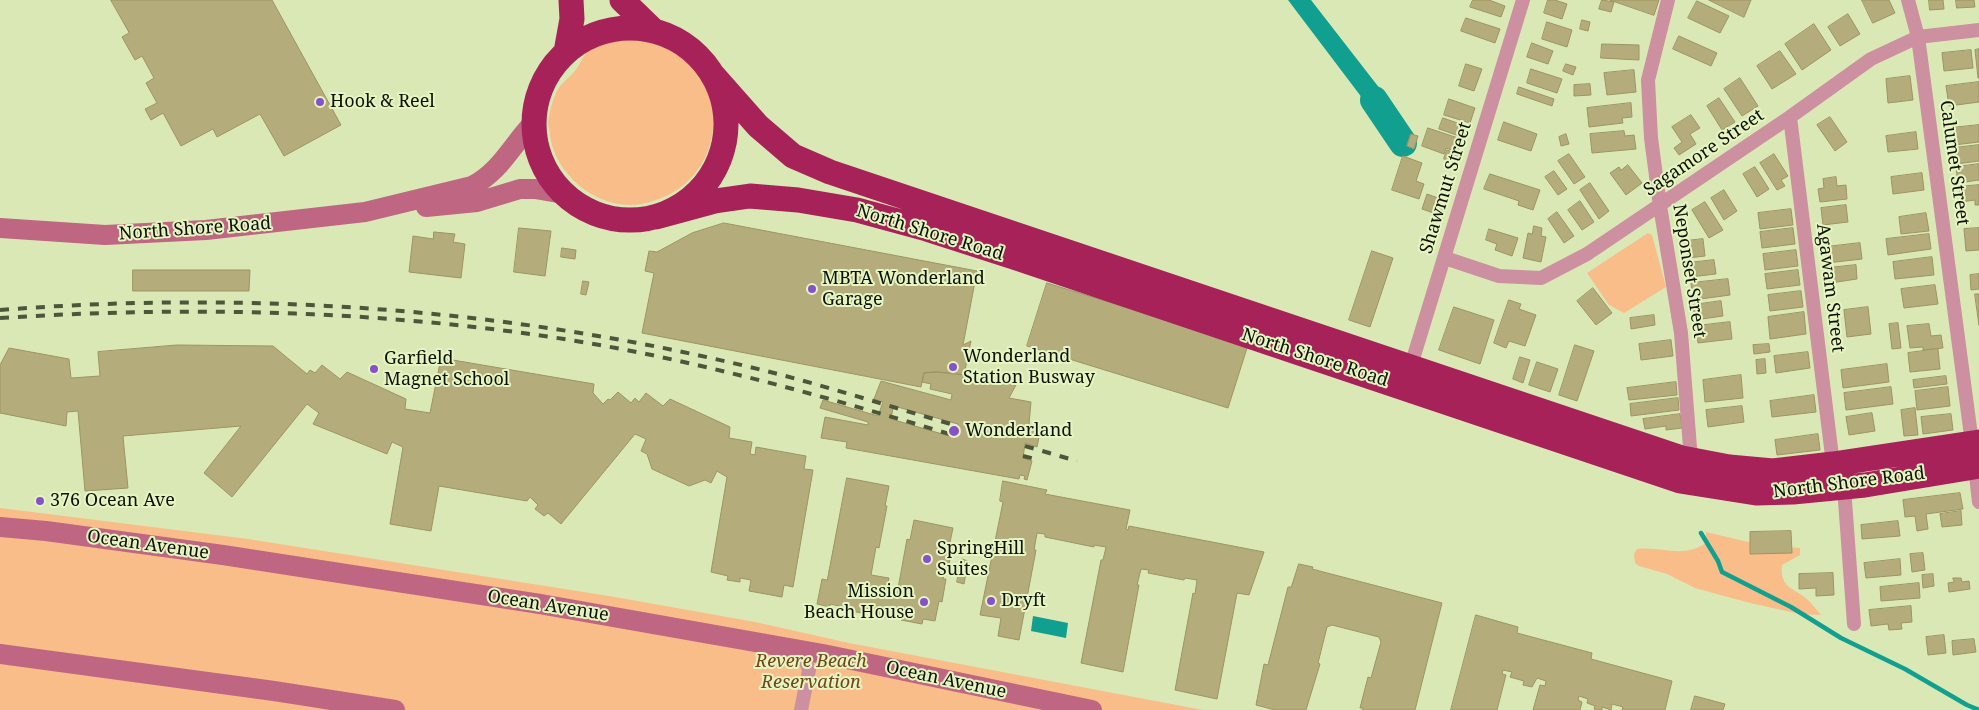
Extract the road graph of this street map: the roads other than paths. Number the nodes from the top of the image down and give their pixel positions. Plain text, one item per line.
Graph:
1 (571, 0) edge
2 (622, 0) edge
3 (1523, 0) edge
4 (1668, 0) edge
5 (1908, 0) edge
6 (1979, 30) edge
7 (654, 31) junction
8 (1918, 37) junction
9 (566, 52) junction
10 (712, 74) junction
11 (1790, 117) junction
12 (533, 123) junction
13 (564, 194) junction
14 (1660, 206) junction
15 (389, 208) junction
16 (656, 217) junction
17 (0, 228) edge
18 (1445, 258) junction
19 (1406, 377) junction
20 (1976, 454) edge
21 (1691, 460) junction
22 (1834, 464) junction
23 (1844, 487) junction
24 (1979, 502) edge
25 (0, 527) edge
26 (1854, 624) dead end
27 (801, 650) junction
28 (0, 654) edge
29 (395, 710) edge
30 (801, 710) edge
31 (1092, 710) edge

1 - 9 highway
2 - 7 highway
3 - 18 street, Shawmut Street
4 - 14 street, Neponset Street
5 - 8 street, Calumet Street
6 - 8 street, Sagamore Street
7 - 9 highway
7 - 10 highway, North Shore Road
8 - 11 street, Sagamore Street
8 - 20 street, Calumet Street
9 - 12 highway
10 - 16 highway
10 - 19 highway, North Shore Road
11 - 14 street, Sagamore Street
11 - 22 street, Agawam Street
12 - 13 highway
12 - 15 main road, North Shore Road
13 - 15 main road, North Shore Road
13 - 16 highway
14 - 18 street, Sagamore Street
14 - 21 street, Neponset Street
15 - 17 main road, North Shore Road
16 - 19 highway, North Shore Road
18 - 19 street, Shawmut Street
19 - 21 highway, North Shore Road
19 - 23 highway, North Shore Road
20 - 22 highway, North Shore Road
20 - 23 highway, North Shore Road
20 - 24 street, Calumet Street
21 - 22 highway, North Shore Road
23 - 26 street
25 - 27 main road, Ocean Avenue
27 - 30 street
27 - 31 main road, Ocean Avenue
28 - 29 main road

